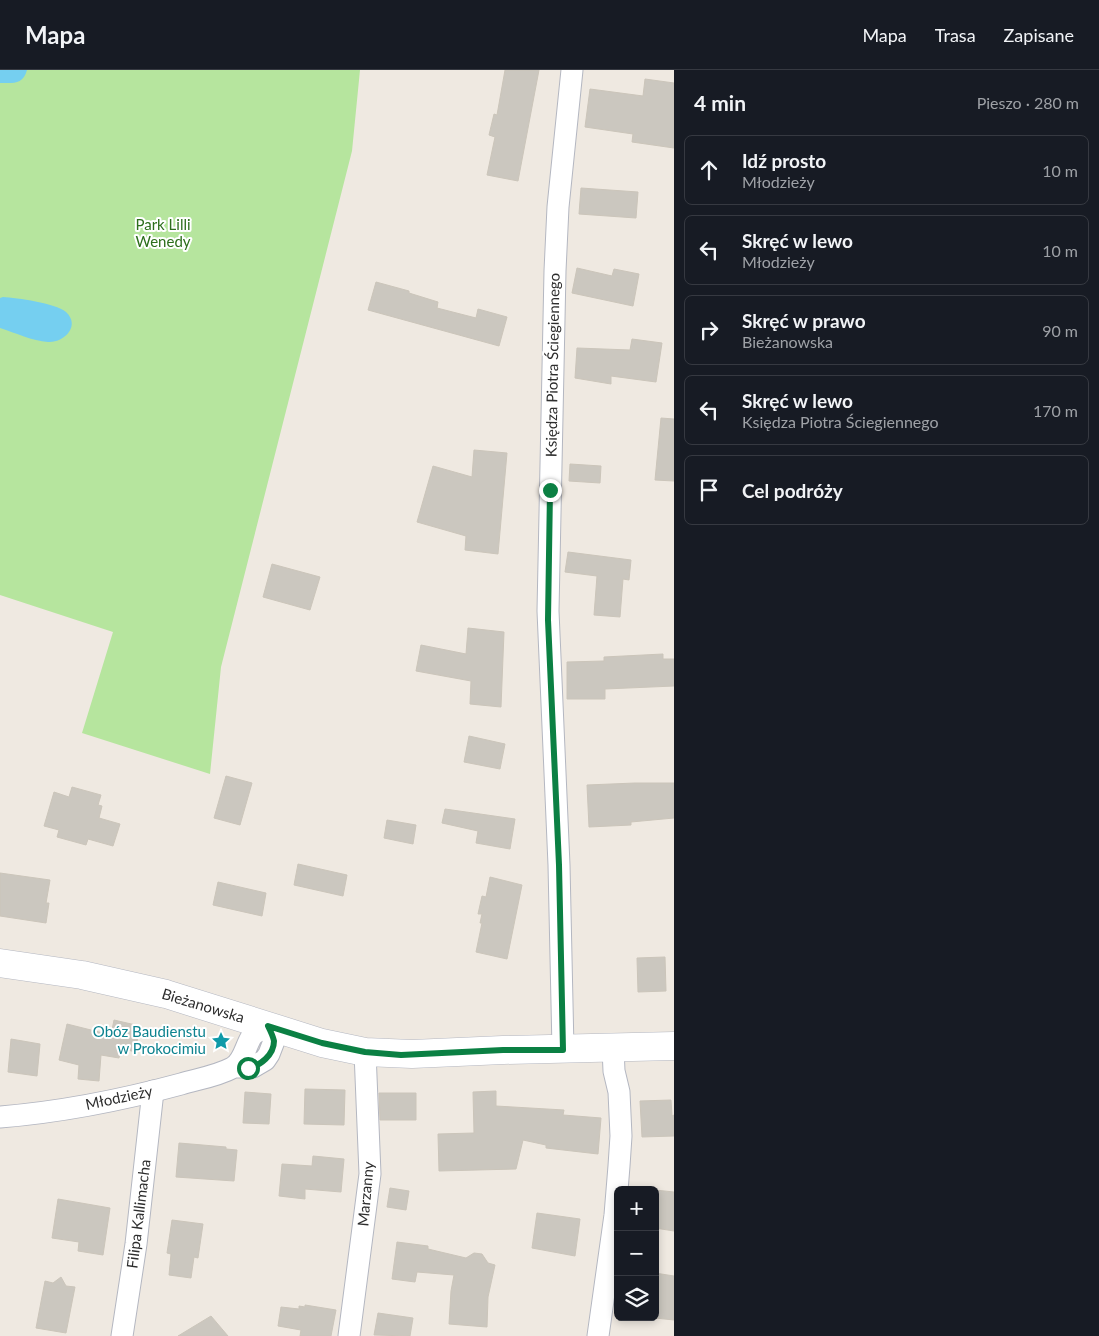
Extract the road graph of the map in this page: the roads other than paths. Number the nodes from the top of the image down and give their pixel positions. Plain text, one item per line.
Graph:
1 (572, 70) edge
2 (0, 963) edge
3 (268, 1026) junction
4 (674, 1046) edge
5 (613, 1048) junction
6 (563, 1050) junction
7 (365, 1052) junction
8 (153, 1091) junction
9 (0, 1117) edge
10 (122, 1336) edge
11 (349, 1336) edge
12 (598, 1336) edge

1 - 6 street, Księdza Piotra Ściegiennego
2 - 3 street, Bieżanowska
3 - 7 street, Bieżanowska
3 - 8 street, Młodzieży
4 - 5 street, Bieżanowska
5 - 6 street, Bieżanowska
5 - 12 street
6 - 7 street, Bieżanowska
7 - 11 street, Marzanny
8 - 9 street, Młodzieży
8 - 10 street, Filipa Kallimacha

